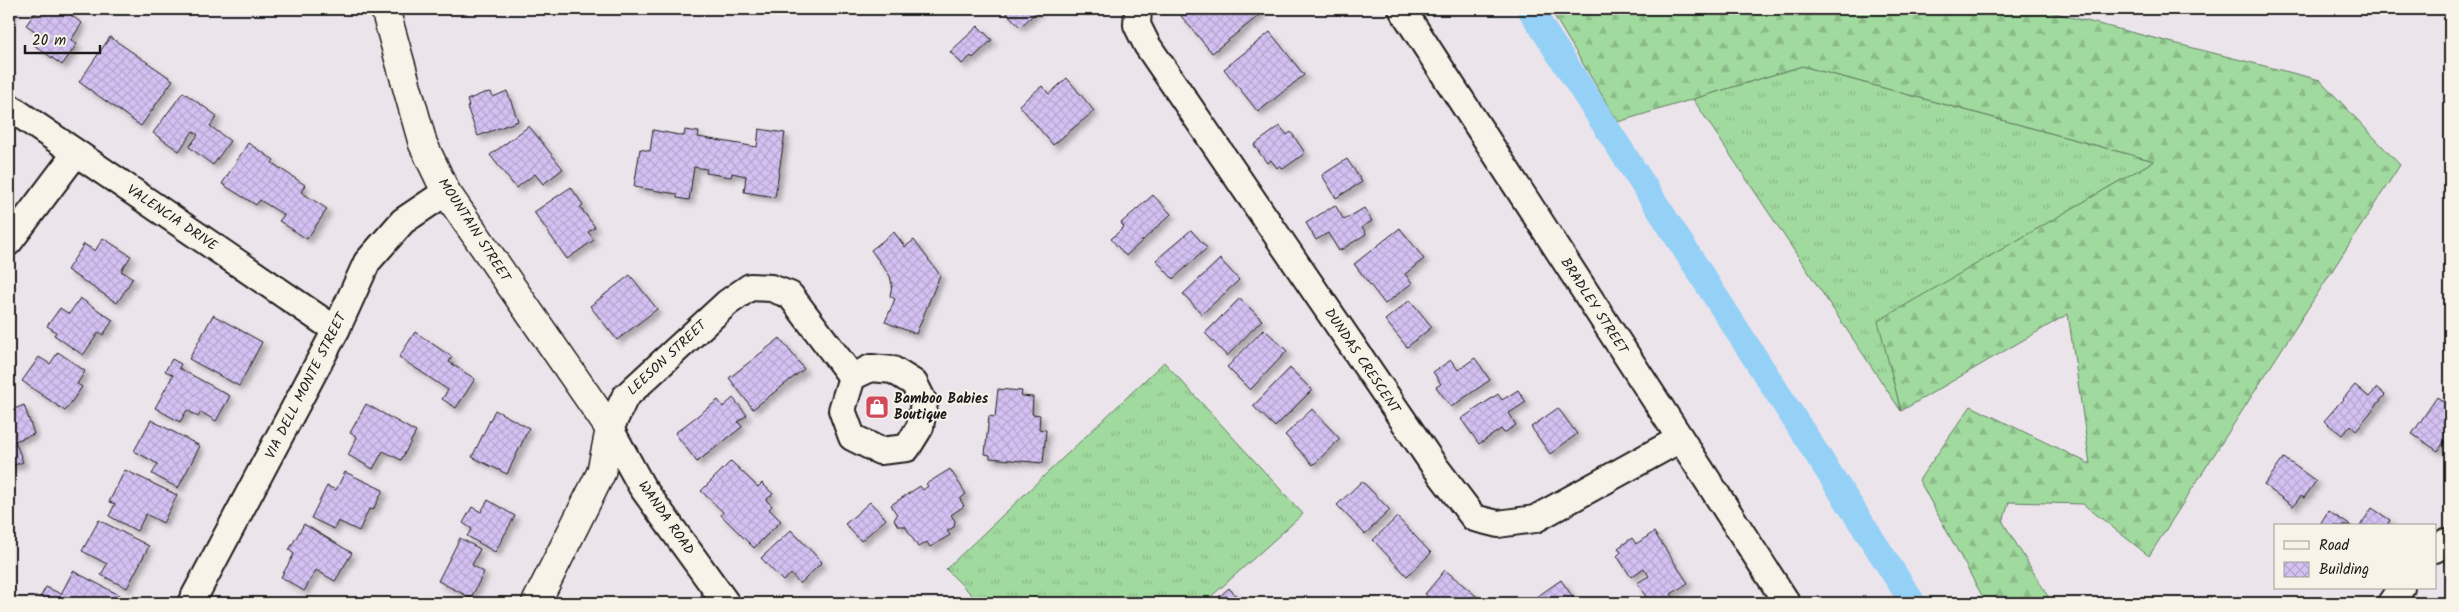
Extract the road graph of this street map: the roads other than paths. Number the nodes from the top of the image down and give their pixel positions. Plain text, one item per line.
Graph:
1 (385, 9) edge
2 (1138, 9) edge
3 (1402, 9) edge
4 (9, 107) edge
5 (76, 152) junction
6 (446, 192) junction
7 (9, 242) edge
8 (336, 330) junction
9 (852, 377) dead end
10 (610, 430) junction
11 (1680, 439) junction
12 (2450, 542) edge
13 (2436, 548) edge
14 (2401, 590) edge
15 (191, 603) edge
16 (536, 603) edge
17 (726, 603) edge
18 (1787, 603) edge
19 (2391, 603) edge

1 - 6 street, MOUNTAIN STREET
2 - 11 street, DUNDAS CRESCENT
3 - 11 street, BRADLEY STREET
4 - 5 street, VALENCIA DRIVE
5 - 7 street
5 - 8 street, VALENCIA DRIVE
6 - 8 street, VIA DELL MONTE STREET
6 - 10 street, MOUNTAIN STREET
8 - 15 street, VIA DELL MONTE STREET
9 - 10 street, LEESON STREET
10 - 16 street, LEESON STREET
10 - 17 street, WANDA ROAD
11 - 18 street, BRADLEY STREET
12 - 13 street
14 - 19 street

